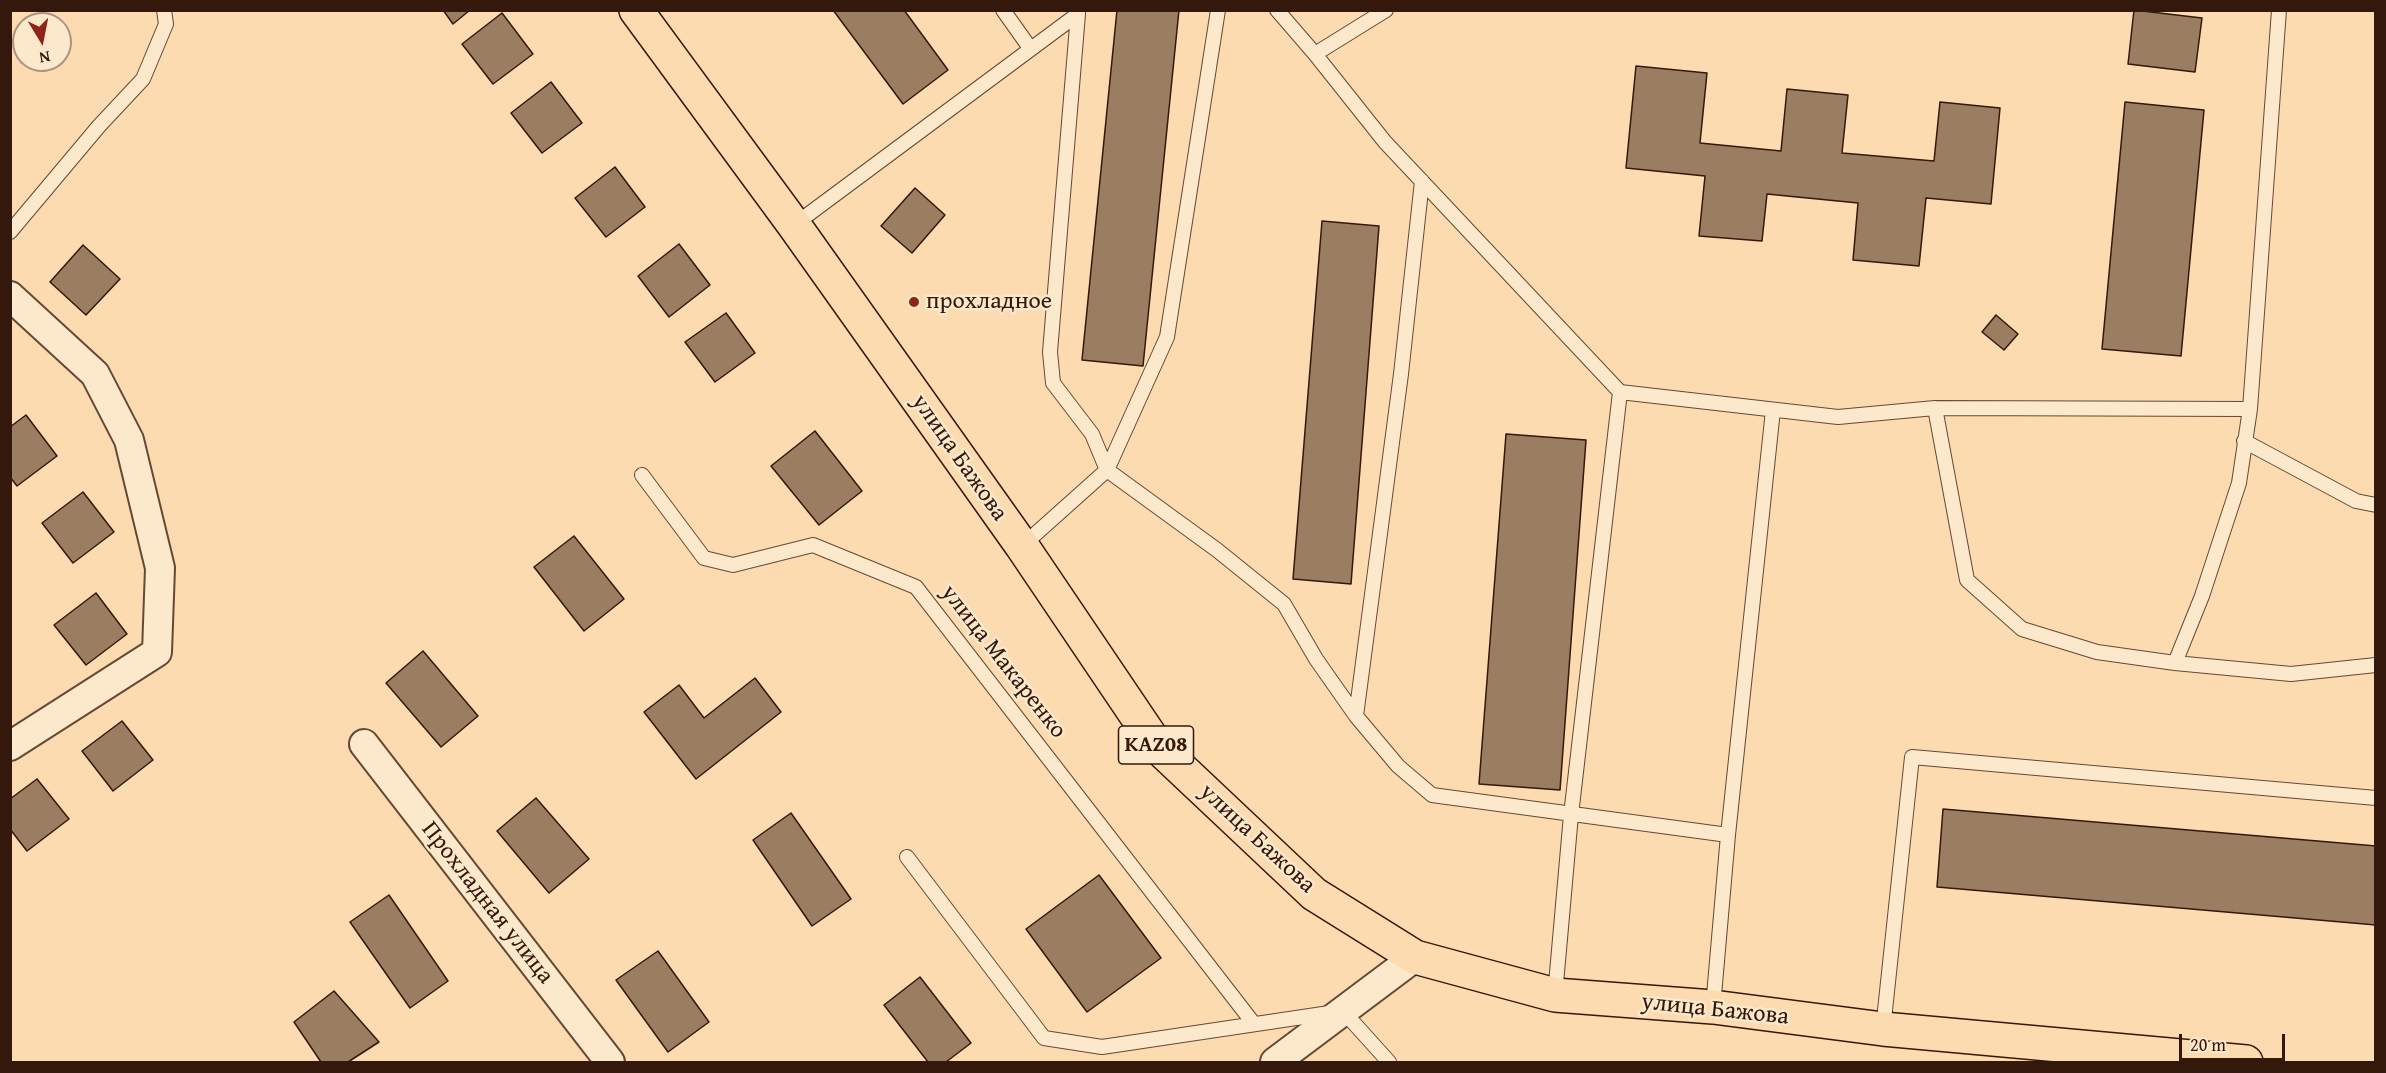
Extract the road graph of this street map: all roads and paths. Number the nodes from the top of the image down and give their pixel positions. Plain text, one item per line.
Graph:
1 (164, 10) edge
2 (636, 10) edge
3 (1003, 10) edge
4 (1218, 10) edge
5 (1277, 10) edge
6 (2279, 10) edge
7 (1078, 12) edge
8 (1381, 12) edge
9 (1030, 48) junction
10 (1316, 54) junction
11 (1422, 181) junction
12 (794, 225) junction
13 (10, 232) edge
14 (10, 296) edge
15 (1620, 392) junction
16 (1935, 408) junction
17 (2250, 409) junction
18 (1773, 410) junction
19 (2244, 441) junction
20 (1107, 470) junction
21 (642, 475) dead end
22 (2376, 505) edge
23 (1022, 546) junction
24 (2175, 663) junction
25 (2376, 665) edge
26 (1356, 716) junction
27 (364, 744) dead end
28 (10, 746) edge
29 (2376, 798) edge
30 (1571, 815) junction
31 (1728, 835) junction
32 (907, 856) dead end
33 (1414, 957) junction
34 (1554, 995) junction
35 (1713, 1007) junction
36 (1343, 1011) junction
37 (1254, 1024) junction
38 (1883, 1029) junction
39 (610, 1062) edge
40 (1275, 1062) edge
41 (1389, 1062) edge
42 (2246, 1062) edge

1 - 13 lane
2 - 12 highway, улица Бажова / KAZ08
3 - 9 lane
4 - 20 lane
5 - 10 lane
6 - 17 lane
7 - 9 lane
7 - 20 lane
8 - 10 lane
9 - 12 lane
10 - 11 lane
11 - 15 lane
11 - 26 lane
12 - 23 highway, улица Бажова / KAZ08
14 - 28 street
15 - 18 lane
15 - 30 lane
16 - 17 lane
16 - 18 lane
16 - 24 lane
17 - 19 lane
18 - 31 lane
19 - 22 lane
19 - 24 lane
20 - 23 lane
20 - 26 lane
21 - 37 lane, улица Макаренко
23 - 33 highway, улица Бажова / KAZ08
24 - 25 lane
26 - 30 lane
27 - 39 street, Прохладная улица
29 - 38 lane
30 - 31 lane
30 - 34 lane
31 - 35 lane
32 - 37 lane
33 - 34 highway, улица Бажова / KAZ08
33 - 36 street
34 - 35 highway, улица Бажова / KAZ08
35 - 38 highway, улица Бажова / KAZ08
36 - 37 lane
36 - 40 street
36 - 41 lane
38 - 42 highway, улица Бажова / KAZ08

